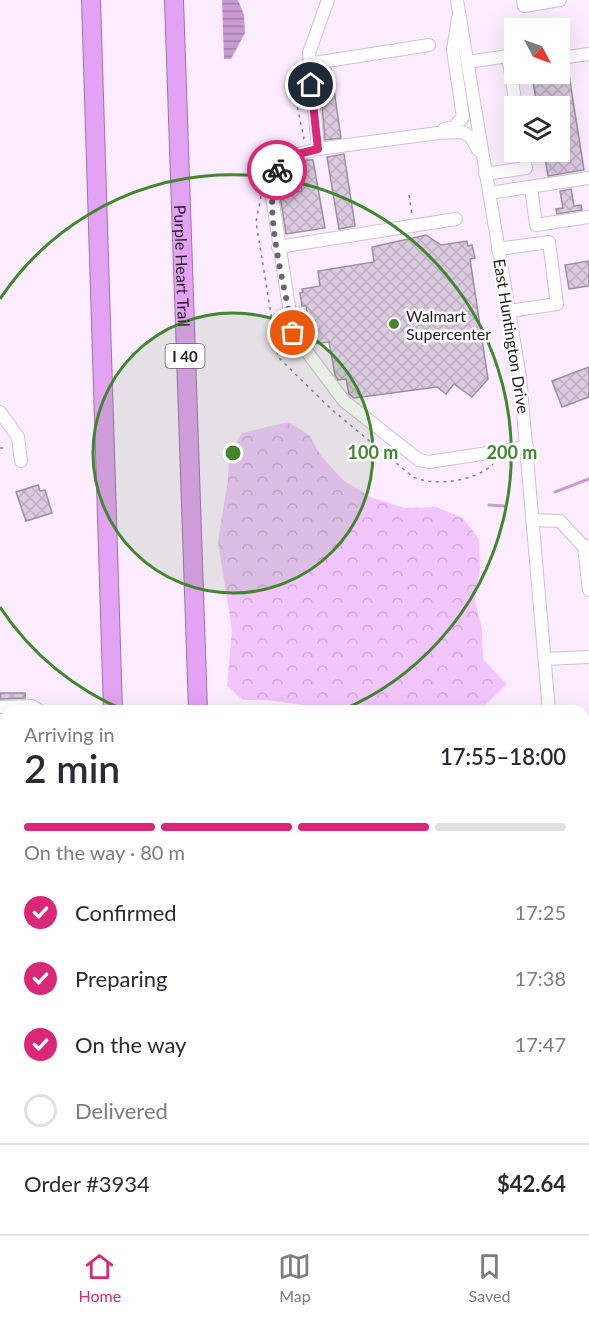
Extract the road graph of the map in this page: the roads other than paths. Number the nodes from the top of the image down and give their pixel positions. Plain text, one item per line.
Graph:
1 (91, 0) edge
2 (174, 0) edge
3 (328, 0) edge
4 (457, 0) edge
5 (523, 0) edge
6 (560, 0) edge
7 (459, 14) junction
8 (429, 45) dead end
9 (589, 54) edge
10 (504, 57) edge
11 (570, 57) edge
12 (468, 62) junction
13 (308, 64) junction
14 (438, 132) junction
15 (318, 149) junction
16 (525, 162) edge
17 (485, 174) junction
18 (589, 178) edge
19 (531, 187) junction
20 (489, 193) junction
21 (589, 217) edge
22 (456, 219) dead end
23 (278, 247) junction
24 (498, 249) junction
25 (509, 311) junction
26 (0, 412) edge
27 (527, 447) junction
28 (21, 461) dead end
29 (532, 520) junction
30 (586, 546) edge
31 (589, 590) edge
32 (589, 657) edge
33 (545, 659) junction
34 (113, 705) edge
35 (198, 705) edge
36 (549, 705) edge

1 - 34 highway
2 - 35 highway, Purple Heart Trail / I 40
3 - 13 street
4 - 7 street, East Huntington Drive
5 - 6 street
7 - 12 street, East Huntington Drive
7 - 14 street
8 - 13 street
9 - 11 street
10 - 12 street
12 - 17 street, East Huntington Drive
13 - 15 street
14 - 15 street
14 - 17 street
15 - 23 street
16 - 17 street
17 - 20 street, East Huntington Drive
18 - 19 street
19 - 20 street
19 - 21 street
20 - 24 street, East Huntington Drive
22 - 23 street
23 - 27 street
24 - 25 street, East Huntington Drive
24 - 25 street
25 - 27 street, East Huntington Drive
26 - 28 street
27 - 29 street, East Huntington Drive
29 - 30 street
29 - 33 street, East Huntington Drive
30 - 31 street
32 - 33 street
33 - 36 street, East Huntington Drive

